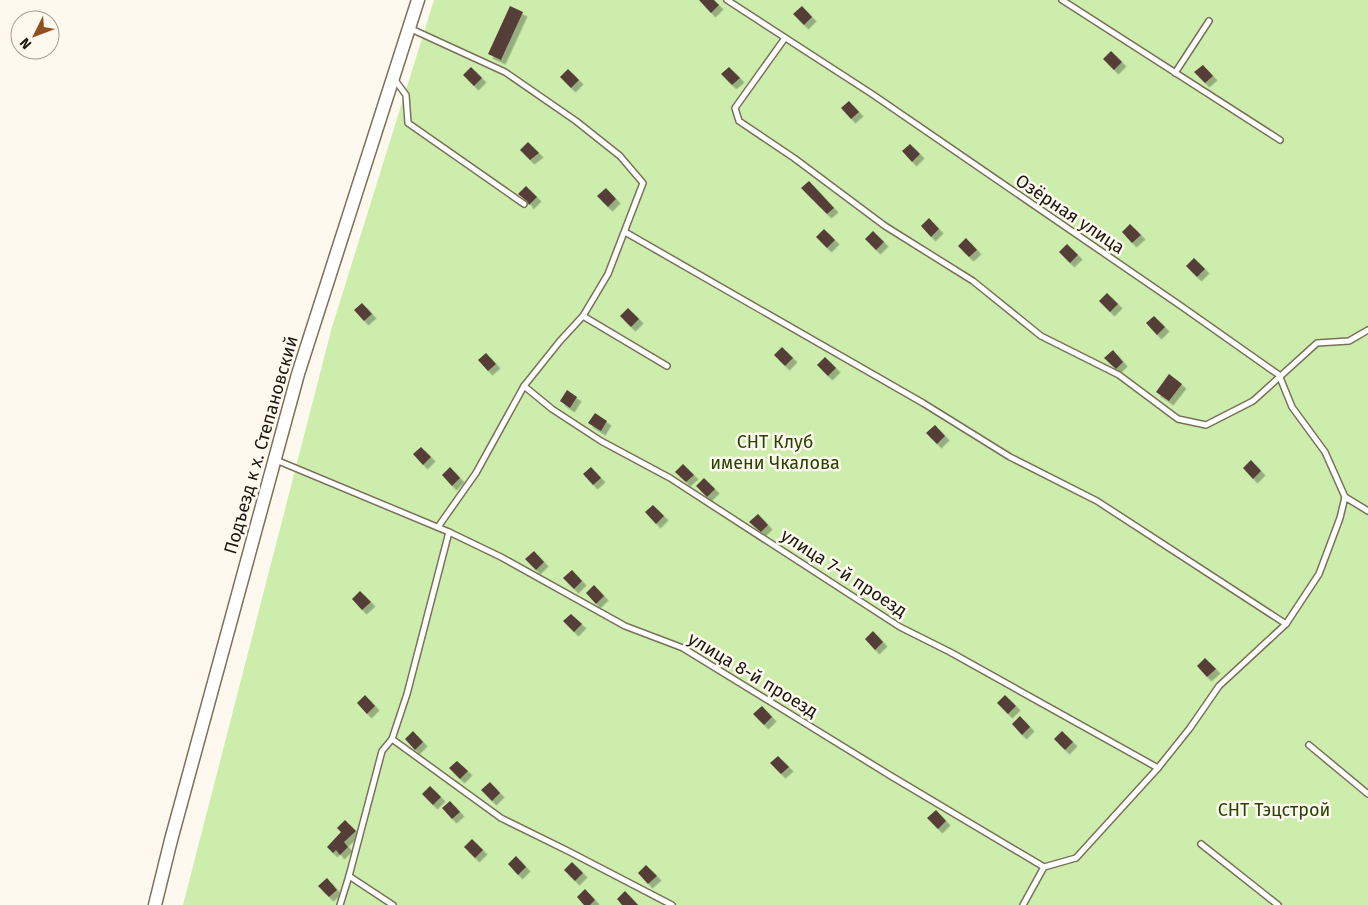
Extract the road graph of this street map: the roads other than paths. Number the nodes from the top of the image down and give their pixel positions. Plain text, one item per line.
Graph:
1 (418, 0) edge
2 (727, 0) edge
3 (1062, 0) edge
4 (1209, 22) dead end
5 (409, 28) junction
6 (785, 38) junction
7 (1175, 73) junction
8 (393, 78) junction
9 (1280, 140) dead end
10 (524, 204) dead end
11 (625, 232) junction
12 (583, 316) junction
13 (1368, 330) edge
14 (666, 366) dead end
15 (1279, 375) junction
16 (524, 386) junction
17 (275, 460) junction
18 (1345, 497) junction
19 (1368, 511) edge
20 (438, 527) junction
21 (449, 532) junction
22 (1286, 624) junction
23 (392, 739) junction
24 (1310, 745) dead end
25 (1158, 768) junction
26 (1368, 794) edge
27 (1200, 844) dead end
28 (1044, 867) junction
29 (349, 876) junction
30 (155, 905) edge
31 (340, 905) edge
32 (393, 905) edge
33 (672, 905) edge
34 (1023, 905) edge
35 (1278, 905) edge

1 - 5 street, Подъезд к х. Степановский
2 - 6 lane, Озёрная улица
3 - 7 lane
4 - 7 lane
5 - 8 street, Подъезд к х. Степановский
5 - 11 lane
6 - 15 lane, Озёрная улица
6 - 15 lane
7 - 9 lane
8 - 10 lane
8 - 17 street, Подъезд к х. Степановский
11 - 12 lane
11 - 22 lane
12 - 14 lane
12 - 16 lane
13 - 15 lane
15 - 18 lane
16 - 20 lane
16 - 25 lane, улица 7-й проезд
17 - 20 lane, улица 8-й проезд
17 - 30 street, Подъезд к х. Степановский
18 - 19 lane
18 - 22 lane
20 - 21 lane, улица 8-й проезд
21 - 23 lane
21 - 28 lane, улица 8-й проезд
22 - 25 lane
23 - 29 lane
23 - 33 lane
24 - 26 lane
25 - 28 lane
27 - 35 lane
28 - 34 lane
29 - 31 lane
29 - 32 lane

